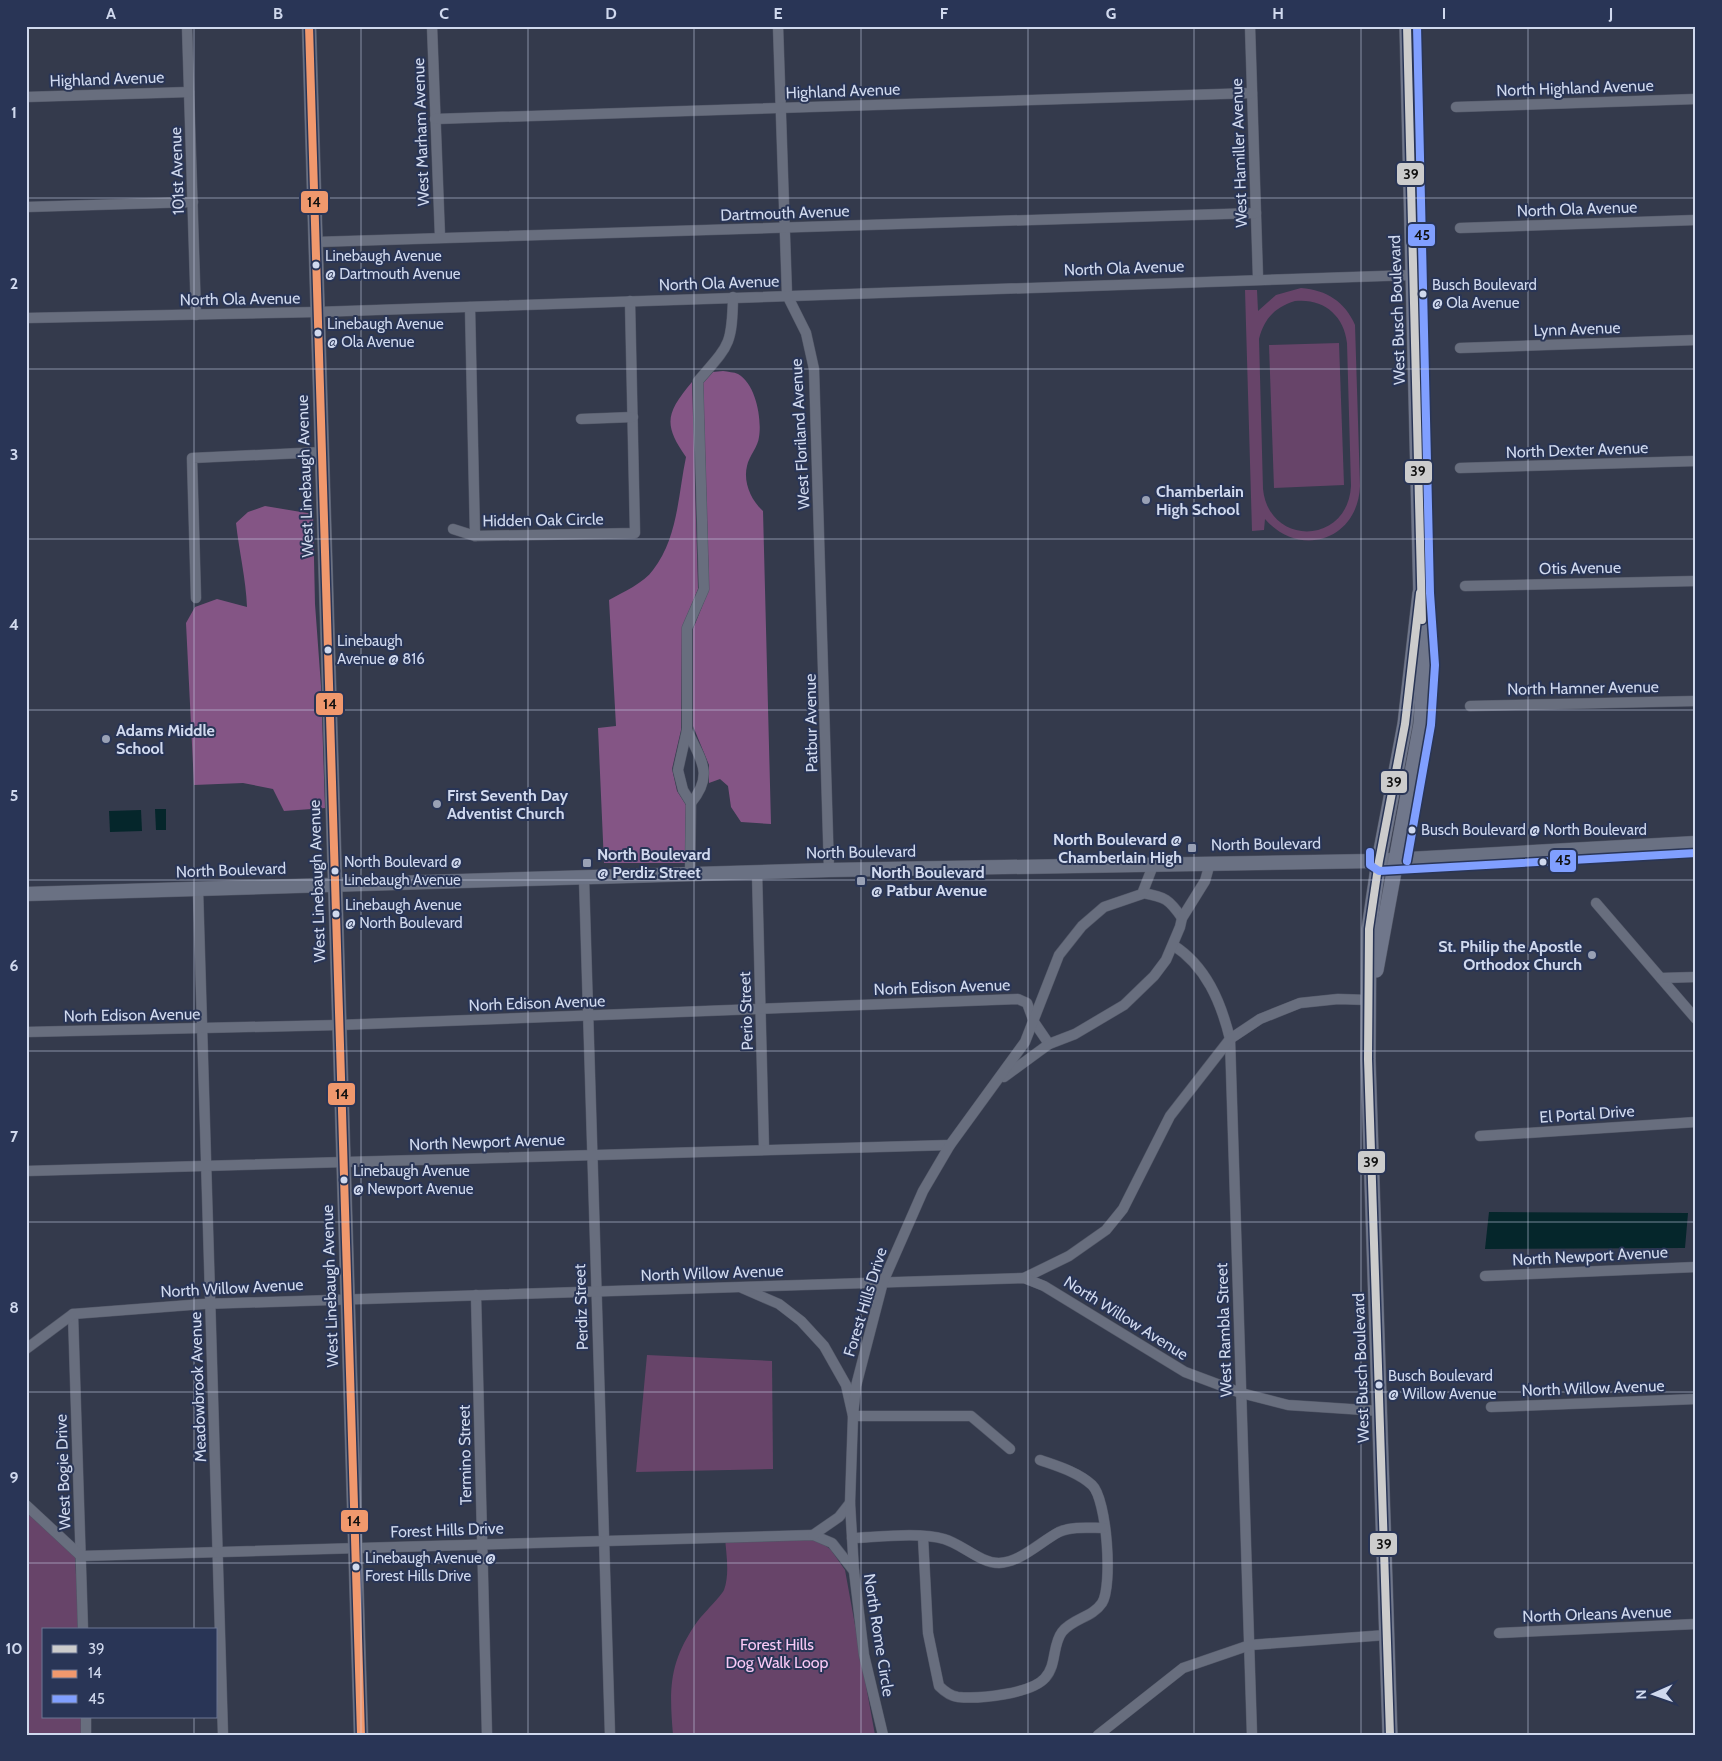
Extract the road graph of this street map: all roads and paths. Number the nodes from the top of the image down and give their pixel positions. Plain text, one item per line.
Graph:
1 (187, 26) edge
2 (309, 26) edge
3 (432, 26) edge
4 (778, 26) edge
5 (1250, 26) edge
6 (1407, 26) edge
7 (189, 92) junction
8 (1252, 93) junction
9 (26, 97) edge
10 (1696, 99) edge
11 (1456, 107) dead end
12 (780, 108) junction
13 (435, 119) junction
14 (193, 202) junction
15 (26, 207) edge
16 (1256, 213) junction
17 (1696, 220) edge
18 (1460, 228) dead end
19 (784, 229) junction
20 (440, 237) junction
21 (316, 242) junction
22 (1413, 274) junction
23 (1258, 278) junction
24 (786, 295) junction
25 (733, 297) junction
26 (630, 301) junction
27 (470, 306) junction
28 (318, 312) junction
29 (196, 314) junction
30 (26, 318) edge
31 (1696, 340) edge
32 (1460, 348) dead end
33 (632, 417) junction
34 (581, 419) dead end
35 (322, 452) junction
36 (1696, 461) edge
37 (1460, 468) dead end
38 (453, 529) dead end
39 (474, 536) junction
40 (822, 576) joint
41 (1696, 581) edge
42 (1466, 586) dead end
43 (1420, 593) junction
44 (196, 598) dead end
45 (1696, 700) edge
46 (1470, 706) dead end
47 (687, 730) junction
48 (691, 803) junction
49 (1696, 843) edge
50 (1379, 860) junction
51 (1397, 860) junction
52 (1210, 862) junction
53 (1154, 863) junction
54 (829, 870) junction
55 (757, 872) junction
56 (690, 874) junction
57 (584, 878) junction
58 (335, 885) junction
59 (198, 889) junction
60 (1143, 893) junction
61 (26, 894) edge
62 (1596, 903) dead end
63 (1182, 918) junction
64 (1173, 945) junction
65 (1696, 976) edge
66 (1661, 978) junction
67 (1370, 1000) junction
68 (760, 1009) junction
69 (587, 1016) junction
70 (1696, 1020) edge
71 (1034, 1022) junction
72 (339, 1026) junction
73 (202, 1028) junction
74 (26, 1032) edge
75 (1230, 1039) junction
76 (1049, 1044) junction
77 (994, 1086) junction
78 (1696, 1122) edge
79 (1480, 1136) dead end
80 (950, 1145) junction
81 (764, 1149) junction
82 (591, 1154) junction
83 (344, 1162) junction
84 (206, 1166) junction
85 (26, 1171) edge
86 (1696, 1267) edge
87 (1485, 1276) dead end
88 (1024, 1278) junction
89 (883, 1282) junction
90 (739, 1287) junction
91 (595, 1291) junction
92 (476, 1295) junction
93 (348, 1298) junction
94 (210, 1303) junction
95 (73, 1314) junction
96 (26, 1349) edge
97 (1241, 1393) junction
98 (1696, 1399) edge
99 (1492, 1407) dead end
100 (1380, 1411) junction
101 (853, 1416) junction
102 (1010, 1449) dead end
103 (1040, 1460) dead end
104 (850, 1503) junction
105 (26, 1505) edge
106 (1104, 1528) junction
107 (814, 1535) junction
108 (923, 1537) junction
109 (852, 1538) junction
110 (602, 1539) junction
111 (482, 1544) junction
112 (355, 1547) junction
113 (217, 1552) junction
114 (81, 1556) junction
115 (854, 1571) junction
116 (1696, 1624) edge
117 (83, 1628) edge
118 (1499, 1633) dead end
119 (1386, 1634) junction
120 (1250, 1645) junction
121 (86, 1718) edge
122 (86, 1735) edge
123 (223, 1735) edge
124 (361, 1735) edge
125 (487, 1735) edge
126 (610, 1735) edge
127 (883, 1735) edge
128 (1098, 1735) edge
129 (1252, 1735) edge
130 (1390, 1735) edge

1 - 7 street, 101st Avenue
2 - 21 street, West Linebaugh Avenue
3 - 13 street, West Marham Avenue
4 - 12 street, West Floriland Avenue
5 - 8 street, West Hamiller Avenue
6 - 22 main road, West Busch Boulevard
7 - 9 street, Highland Avenue
7 - 14 street, 101st Avenue
8 - 12 street, Highland Avenue
8 - 16 street, West Hamiller Avenue
10 - 11 street, North Highland Avenue
12 - 13 street, Highland Avenue
12 - 19 street, West Floriland Avenue
13 - 20 street, West Marham Avenue
14 - 15 street
14 - 29 street, 101st Avenue
16 - 19 street, Dartmouth Avenue
16 - 23 street, West Hamiller Avenue
17 - 18 street, North Ola Avenue
19 - 20 street, Dartmouth Avenue
19 - 24 street, West Floriland Avenue
20 - 21 street, Dartmouth Avenue
21 - 28 street, West Linebaugh Avenue
22 - 23 street, North Ola Avenue
22 - 43 main road, West Busch Boulevard
23 - 24 street, North Ola Avenue
24 - 25 street, North Ola Avenue
24 - 40 street, West Floriland Avenue
25 - 26 street, North Ola Avenue
25 - 47 street
26 - 27 street, North Ola Avenue
26 - 33 street, Hidden Oak Circle
27 - 28 street, North Ola Avenue
27 - 39 street, Hidden Oak Circle
28 - 29 street, North Ola Avenue
28 - 35 street, West Linebaugh Avenue
29 - 30 street, North Ola Avenue
31 - 32 street, Lynn Avenue
33 - 34 street
33 - 39 street, Hidden Oak Circle
35 - 44 street
35 - 58 street, West Linebaugh Avenue
36 - 37 street, North Dexter Avenue
38 - 39 street
40 - 54 street, Patbur Avenue
41 - 42 street, Otis Avenue
43 - 50 main road, West Busch Boulevard
43 - 51 main road, West Busch Boulevard
45 - 46 street, North Hamner Avenue
47 - 48 street
47 - 48 street
48 - 56 street
49 - 51 street, North Boulevard
50 - 51 street, North Boulevard
50 - 52 street, North Boulevard
50 - 67 main road, West Busch Boulevard
51 - 67 main road, West Busch Boulevard
52 - 53 street, North Boulevard
52 - 63 street
53 - 54 street, North Boulevard
53 - 60 street
54 - 55 street, North Boulevard
55 - 56 street, North Boulevard
55 - 68 street, Perio Street
56 - 57 street, North Boulevard
57 - 58 street, North Boulevard
57 - 69 street, Perdiz Street
58 - 59 street, North Boulevard
58 - 72 street, West Linebaugh Avenue
59 - 61 street, North Boulevard
59 - 73 street, Meadowbrook Avenue
60 - 63 street
60 - 71 street, Forest Hills Drive
62 - 66 street
63 - 64 street
64 - 75 street, West Rambla Street
64 - 76 street
65 - 66 street
66 - 70 street
67 - 75 street
67 - 100 main road, West Busch Boulevard
68 - 69 street, Norh Edison Avenue
68 - 71 street, Norh Edison Avenue
68 - 81 street, Perio Street
69 - 72 street, Norh Edison Avenue
69 - 82 street, Perdiz Street
71 - 76 street
71 - 77 street, Forest Hills Drive
72 - 73 street, Norh Edison Avenue
72 - 83 street, West Linebaugh Avenue
73 - 74 street, Norh Edison Avenue
73 - 84 street, Meadowbrook Avenue
75 - 88 street
75 - 97 street, West Rambla Street
76 - 77 street
77 - 80 street, Forest Hills Drive
78 - 79 street, El Portal Drive
80 - 81 street, North Newport Avenue
80 - 89 street, Forest Hills Drive
81 - 82 street, North Newport Avenue
82 - 83 street, North Newport Avenue
82 - 91 street, Perdiz Street
83 - 84 street, North Newport Avenue
83 - 93 street, West Linebaugh Avenue
84 - 85 street, North Newport Avenue
84 - 94 street, Meadowbrook Avenue
86 - 87 street, North Newport Avenue
88 - 89 street, North Willow Avenue
88 - 97 street, North Willow Avenue
89 - 90 street, North Willow Avenue
89 - 101 street, Forest Hills Drive
90 - 91 street, North Willow Avenue
90 - 101 street
91 - 92 street, North Willow Avenue
91 - 110 street, Perdiz Street
92 - 93 street, North Willow Avenue
92 - 111 street, Termino Street
93 - 94 street, North Willow Avenue
93 - 112 street, West Linebaugh Avenue
94 - 95 street, North Willow Avenue
94 - 113 street, Meadowbrook Avenue
95 - 96 street
95 - 114 street, West Bogie Drive
97 - 100 street, North Willow Avenue
97 - 120 street, West Rambla Street
98 - 99 street, North Willow Avenue
100 - 119 main road, West Busch Boulevard
101 - 102 street
101 - 104 street, Forest Hills Drive
103 - 106 street
104 - 107 street
104 - 109 street, Forest Hills Drive
105 - 114 street
106 - 108 street
106 - 108 street
107 - 110 street, Forest Hills Drive
107 - 115 street
108 - 109 street
109 - 115 street, North Rome Circle
110 - 111 street, Forest Hills Drive
110 - 126 street, Perdiz Street
111 - 112 street, Forest Hills Drive
111 - 125 street, Termino Street
112 - 113 street, Forest Hills Drive
112 - 124 street, West Linebaugh Avenue
113 - 114 street, Forest Hills Drive
113 - 123 street, Meadowbrook Avenue
114 - 117 street, West Bogie Drive
115 - 127 street, North Rome Circle
116 - 118 street, North Orleans Avenue
119 - 120 street
119 - 130 main road, West Busch Boulevard
120 - 128 street
120 - 129 street, West Rambla Street
121 - 122 street

